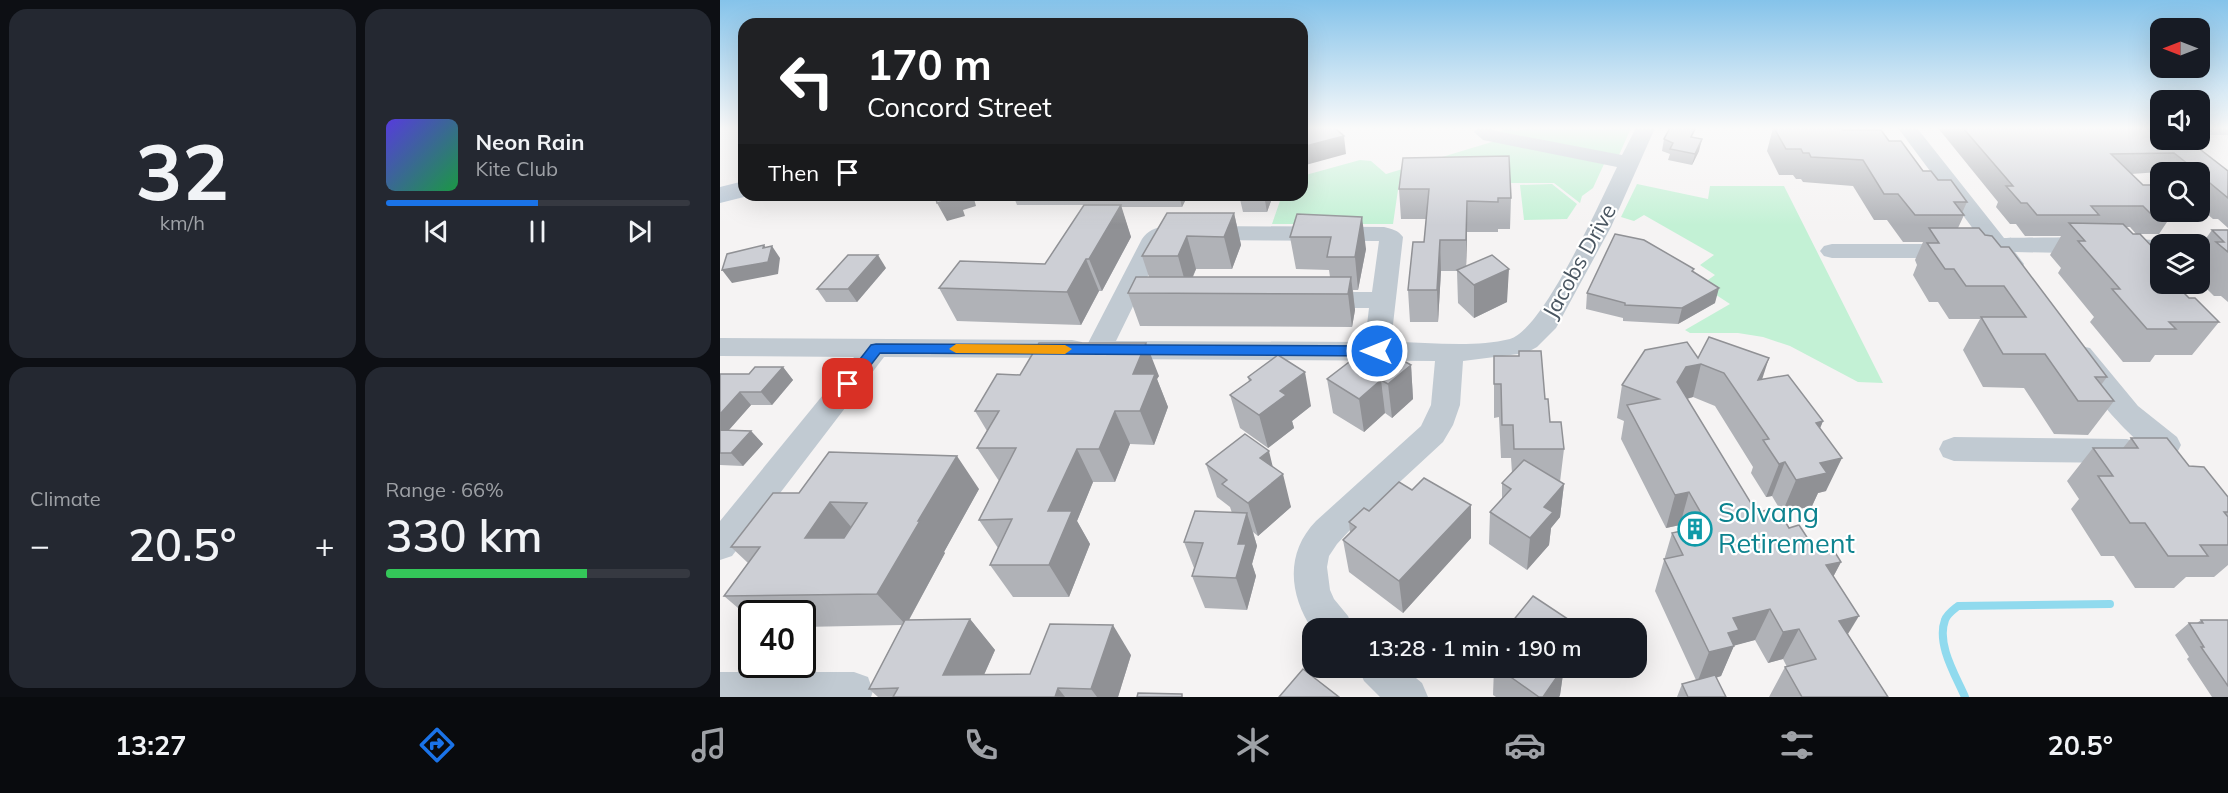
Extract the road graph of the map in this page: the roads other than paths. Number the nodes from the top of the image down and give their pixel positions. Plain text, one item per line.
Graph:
1 (1617, 161) edge
2 (1933, 161) edge
3 (1630, 163) joint
4 (738, 190) edge
5 (720, 195) edge
6 (2000, 248) junction
7 (2150, 248) edge
8 (1832, 251) dead end
9 (2028, 286) edge
10 (1289, 300) edge
11 (1384, 300) junction
12 (2068, 338) edge
13 (720, 347) edge
14 (876, 348) junction
15 (1098, 350) junction
16 (1377, 351) junction
17 (1449, 352) junction
18 (1954, 449) dead end
19 (720, 546) edge
20 (1325, 618) edge
21 (1388, 678) edge
22 (720, 691) edge
23 (854, 691) dead end
24 (1408, 697) edge

1 - 3 street
2 - 6 street
3 - 17 street, Jacobs Drive
4 - 5 main road
6 - 7 street
6 - 8 street
6 - 9 street
10 - 11 street
11 - 15 street
11 - 16 street
12 - 18 street
13 - 14 street, Jacobs Drive
14 - 15 street, Jacobs Drive
14 - 19 street
15 - 16 street, Jacobs Drive
16 - 17 street, Jacobs Drive
17 - 20 street
21 - 24 street
22 - 23 street

